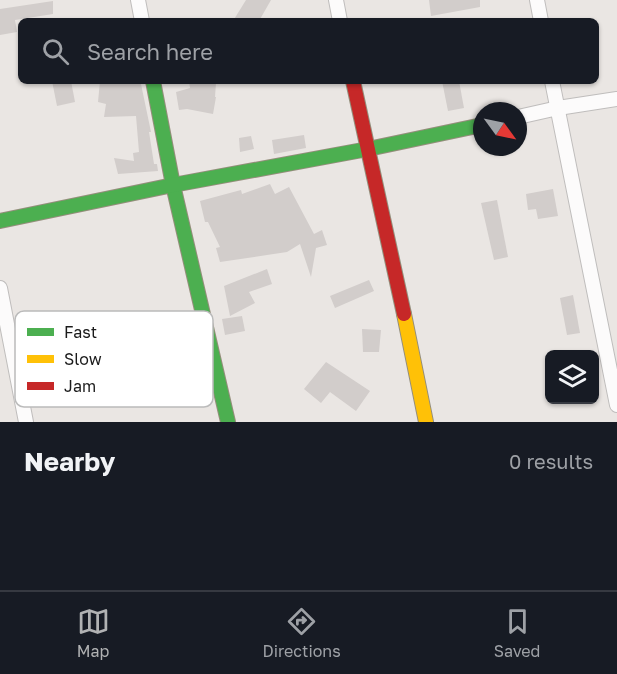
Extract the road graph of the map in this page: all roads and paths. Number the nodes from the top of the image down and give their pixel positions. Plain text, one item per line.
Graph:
1 (138, 0) edge
2 (336, 0) edge
3 (537, 0) edge
4 (141, 18) edge
5 (339, 18) edge
6 (540, 18) edge
7 (154, 84) edge
8 (354, 84) edge
9 (553, 84) edge
10 (617, 99) edge
11 (558, 108) junction
12 (527, 115) edge
13 (473, 126) edge
14 (368, 149) junction
15 (173, 185) junction
16 (0, 221) edge
17 (0, 288) edge
18 (202, 311) edge
19 (213, 357) edge
20 (15, 365) edge
21 (617, 405) edge
22 (23, 407) edge
23 (26, 422) edge
24 (228, 422) edge
25 (426, 422) edge

1 - 4 street
2 - 5 street
3 - 6 street
7 - 15 street
8 - 14 street
9 - 11 street
10 - 11 street
11 - 12 street
11 - 21 street
13 - 14 street
14 - 15 street
14 - 25 street
15 - 16 street
15 - 18 street
17 - 20 street
19 - 24 street
22 - 23 street

